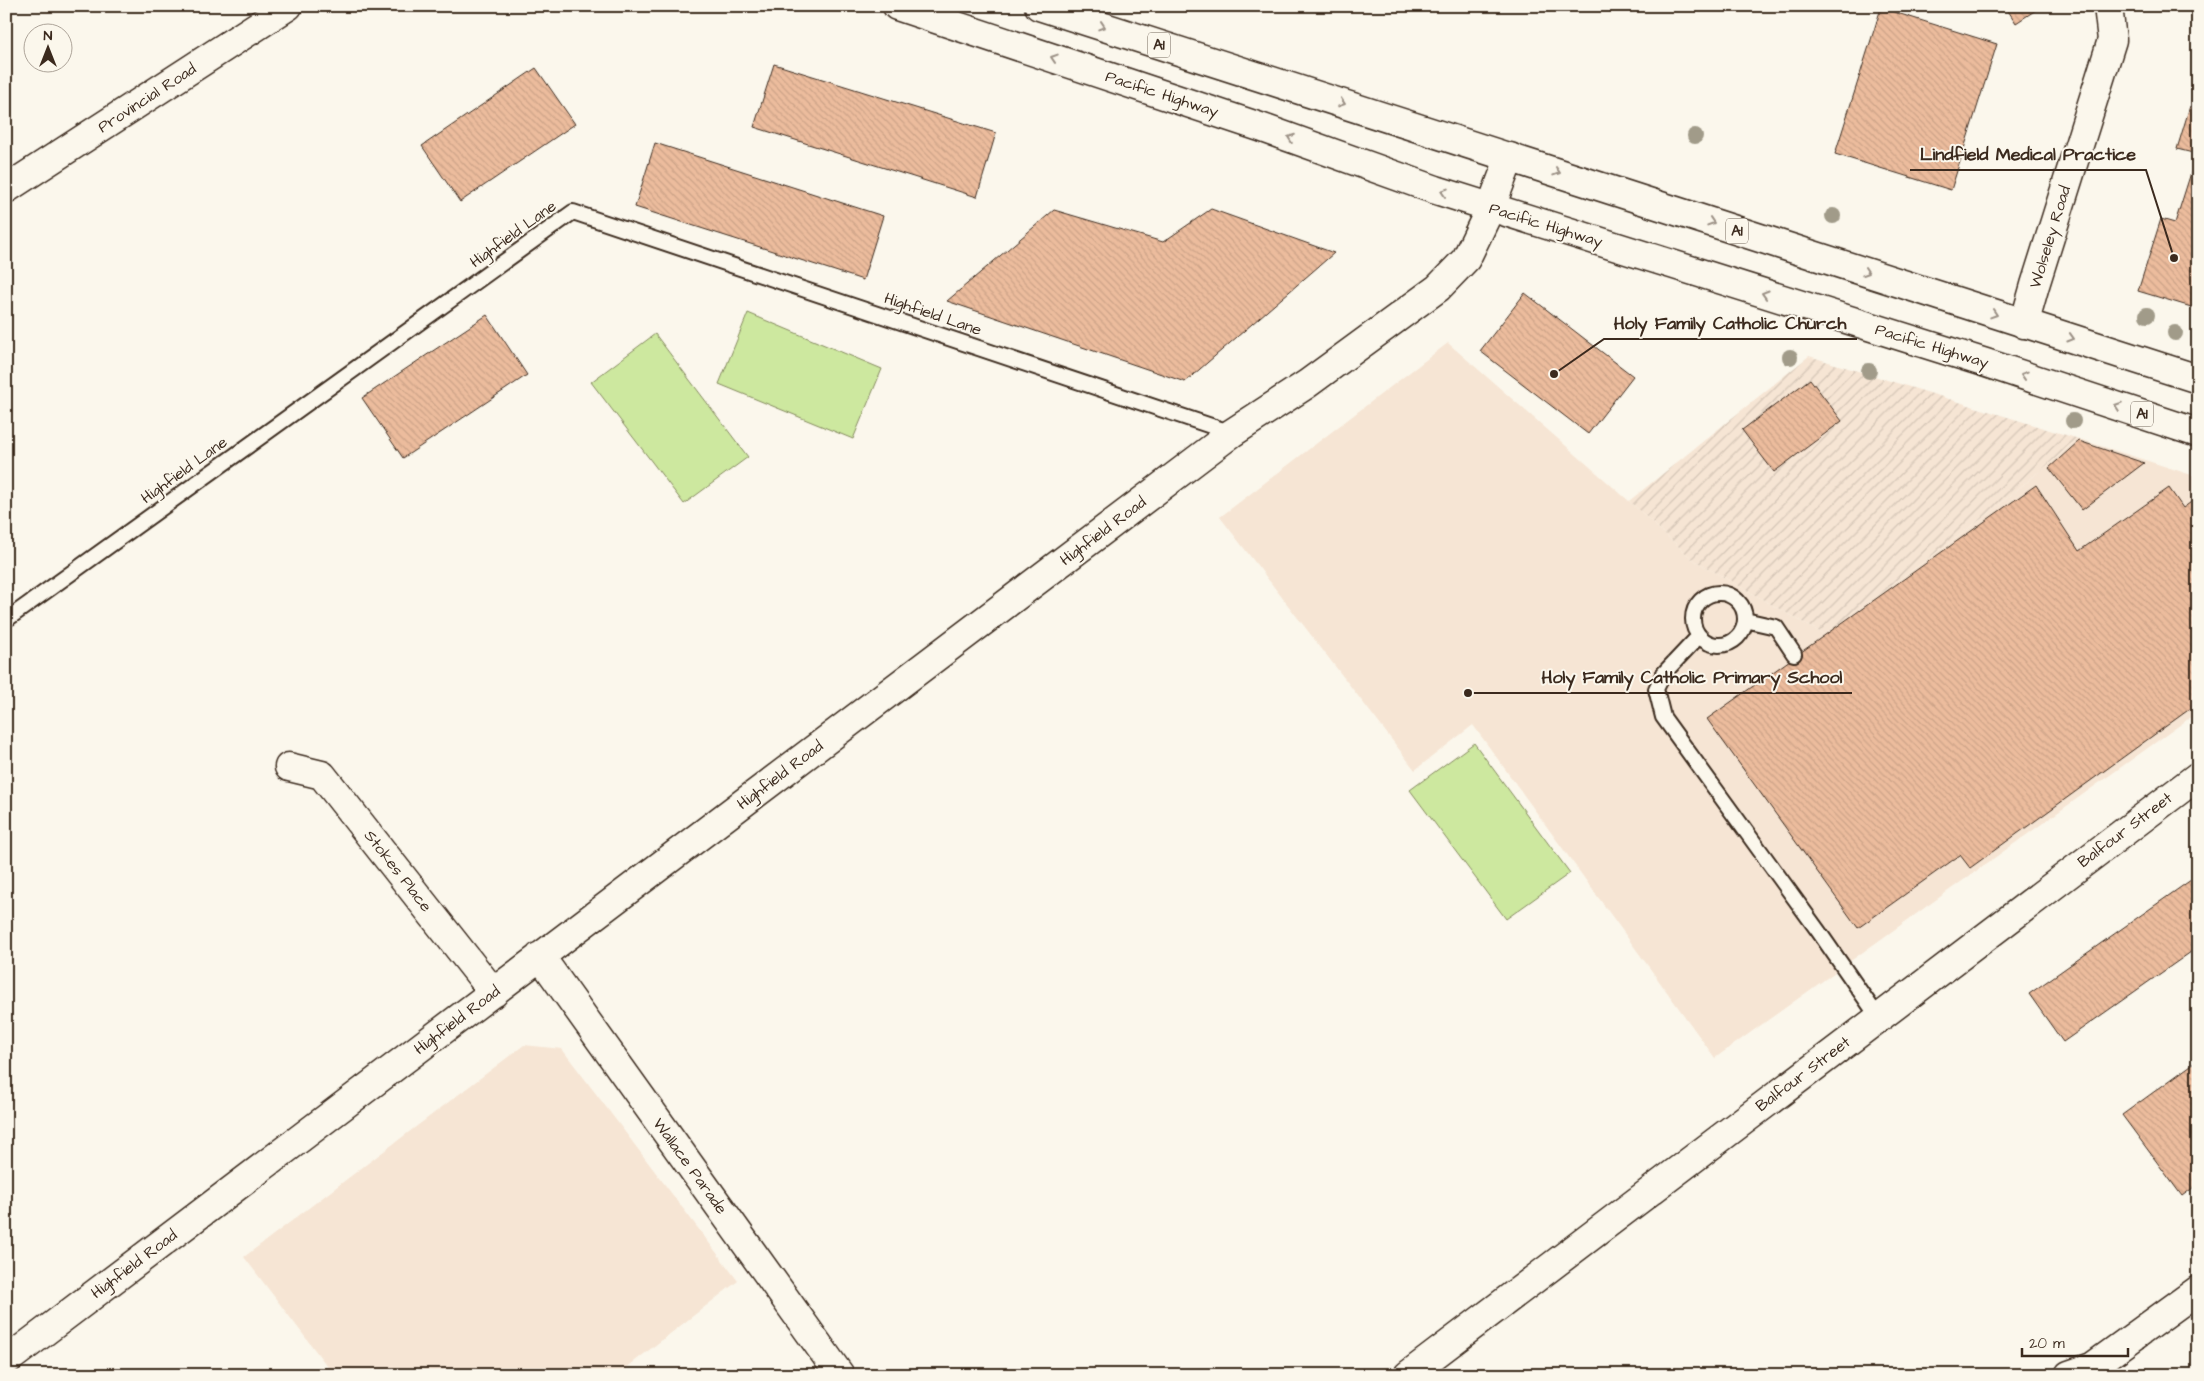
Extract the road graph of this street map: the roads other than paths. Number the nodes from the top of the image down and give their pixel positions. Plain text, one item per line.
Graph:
1 (288, 6) edge
2 (897, 6) edge
3 (1039, 6) edge
4 (2108, 6) edge
5 (1510, 157) junction
6 (6, 189) edge
7 (1490, 208) junction
8 (2024, 324) junction
9 (2198, 379) edge
10 (1232, 433) junction
11 (2198, 433) edge
12 (6, 620) edge
13 (1745, 620) junction
14 (1700, 636) junction
15 (1794, 654) dead end
16 (289, 767) dead end
17 (2198, 776) edge
18 (540, 956) junction
19 (494, 993) junction
20 (1878, 1017) junction
21 (2198, 1290) edge
22 (6, 1361) edge
23 (840, 1375) edge
24 (1408, 1375) edge
25 (2069, 1375) edge

1 - 6 main road, Provincial Road
7 -> 2 main road, Pacific Highway / A1
3 -> 5 main road, A1
4 - 8 main road, Wolseley Road
5 - 7 main road, Highfield Road
5 -> 8 main road, A1
7 - 10 main road, Highfield Road
11 -> 7 main road, Pacific Highway / A1
8 -> 9 main road, A1
10 - 12 lane, Highfield Lane
10 - 18 main road, Highfield Road
13 - 14 lane
13 - 14 lane
13 - 15 lane
14 - 20 lane
16 - 19 main road, Stokes Place
17 - 20 main road, Balfour Street
18 - 19 main road, Highfield Road
18 - 23 main road, Wallace Parade
19 - 22 main road, Highfield Road
20 - 24 main road, Balfour Street
21 - 25 main road

